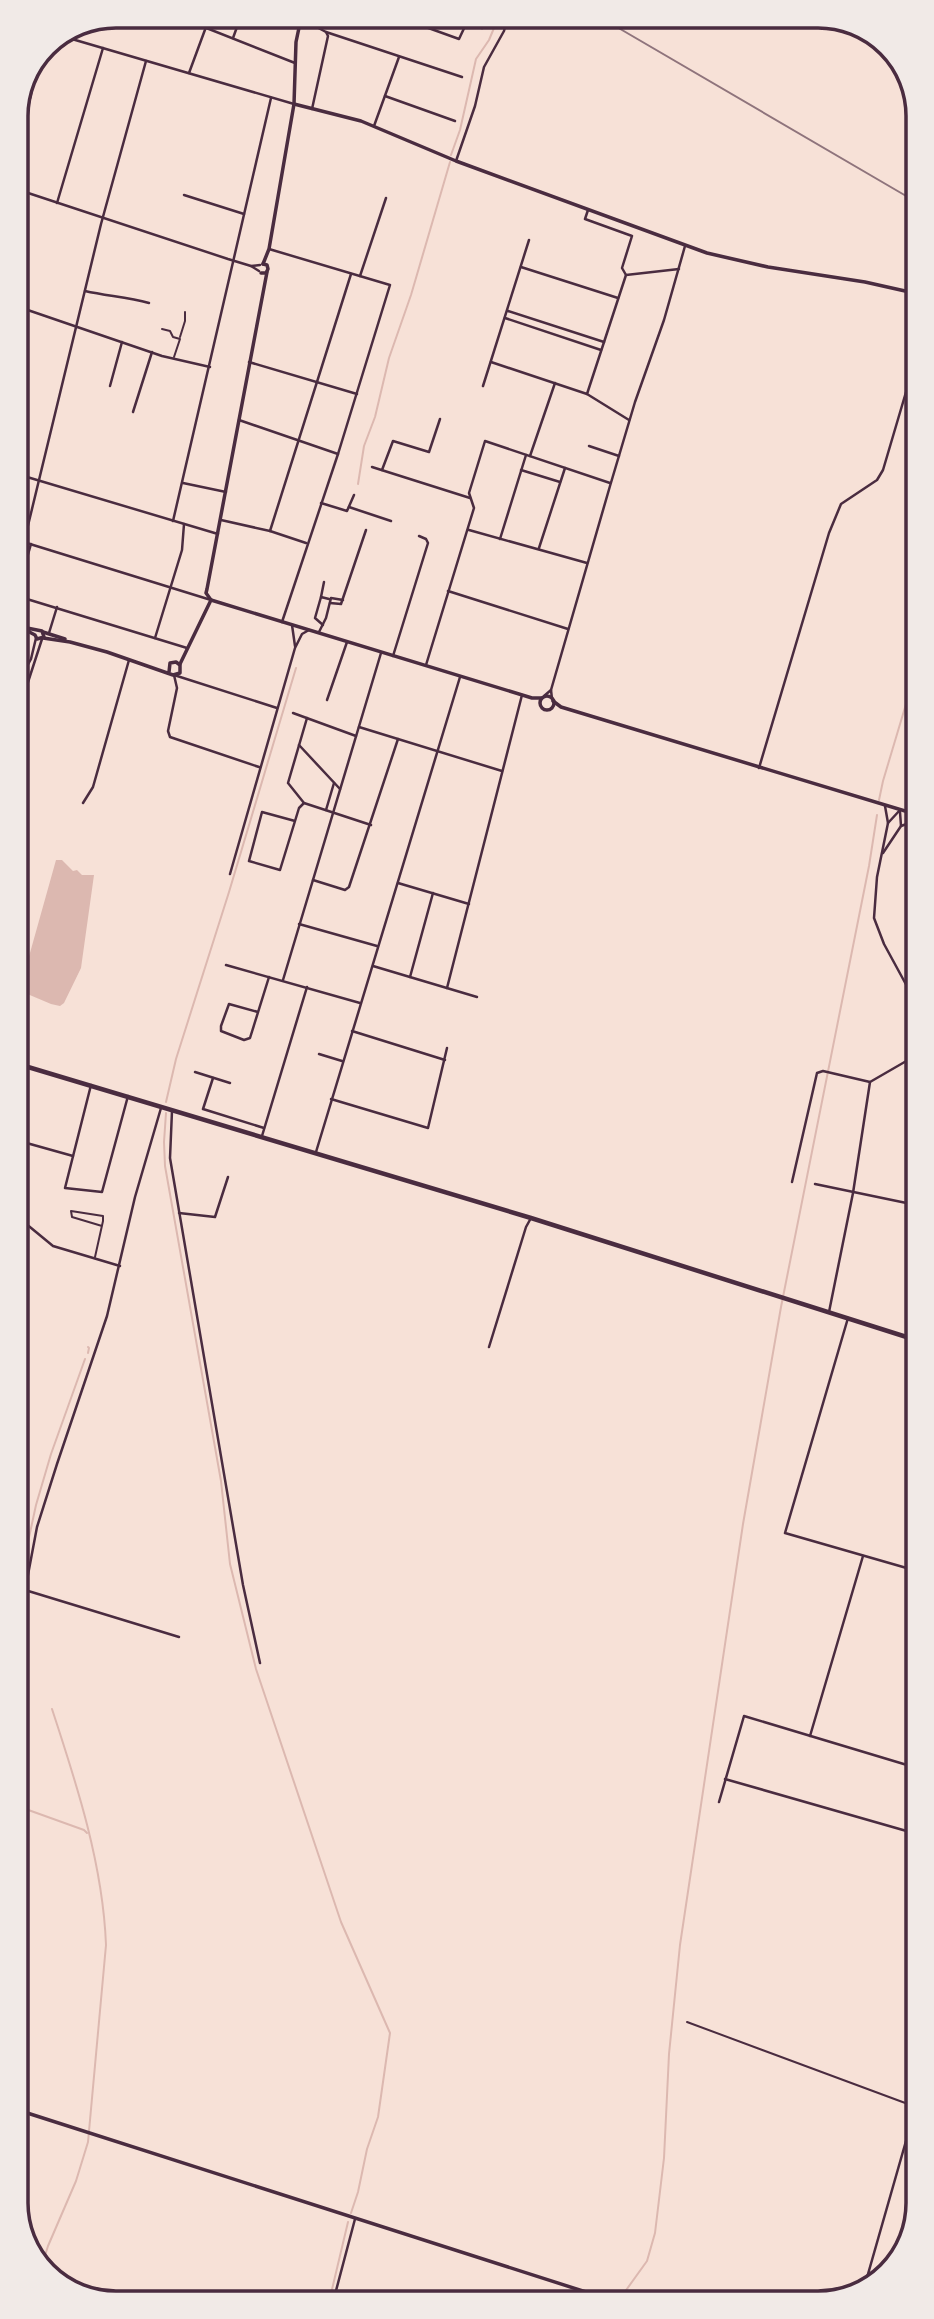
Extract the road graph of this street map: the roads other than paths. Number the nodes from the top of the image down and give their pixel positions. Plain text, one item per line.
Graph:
1 (206, 28) edge
2 (208, 28) edge
3 (237, 28) edge
4 (303, 28) edge
5 (318, 28) edge
6 (428, 28) edge
7 (464, 28) edge
8 (505, 28) edge
9 (326, 32) junction
10 (233, 38) junction
11 (74, 39) edge
12 (103, 48) junction
13 (399, 56) junction
14 (146, 61) junction
15 (295, 64) junction
16 (189, 74) junction
17 (462, 77) dead end
18 (33, 86) edge
19 (385, 96) junction
20 (271, 98) junction
21 (294, 104) junction
22 (312, 109) junction
23 (28, 116) edge
24 (455, 121) dead end
25 (374, 126) junction
26 (456, 161) junction
27 (28, 193) edge
28 (184, 195) dead end
29 (386, 198) dead end
30 (57, 202) junction
31 (588, 210) junction
32 (244, 214) junction
33 (103, 218) junction
34 (529, 240) dead end
35 (685, 246) junction
36 (269, 250) junction
37 (232, 261) junction
38 (521, 267) junction
39 (679, 268) junction
40 (263, 269) junction
41 (351, 273) junction
42 (626, 275) junction
43 (360, 276) junction
44 (85, 291) junction
45 (906, 291) edge
46 (618, 298) junction
47 (149, 303) dead end
48 (28, 310) edge
49 (508, 311) junction
50 (185, 312) dead end
51 (505, 318) junction
52 (76, 326) junction
53 (162, 329) dead end
54 (180, 339) junction
55 (122, 341) junction
56 (604, 342) junction
57 (601, 350) junction
58 (152, 352) junction
59 (173, 358) junction
60 (249, 362) junction
61 (491, 362) junction
62 (210, 367) junction
63 (318, 382) junction
64 (555, 383) junction
65 (110, 386) dead end
66 (483, 386) dead end
67 (906, 393) edge
68 (357, 394) junction
69 (587, 394) junction
70 (133, 412) dead end
71 (440, 419) dead end
72 (239, 420) junction
73 (630, 420) junction
74 (299, 440) junction
75 (589, 446) dead end
76 (338, 454) junction
77 (528, 456) junction
78 (619, 456) junction
79 (372, 467) dead end
80 (565, 468) junction
81 (382, 470) junction
82 (521, 470) junction
83 (28, 477) edge
84 (38, 480) junction
85 (183, 482) junction
86 (561, 482) junction
87 (610, 483) junction
88 (226, 492) junction
89 (354, 495) dead end
90 (470, 498) junction
91 (321, 503) junction
92 (349, 507) junction
93 (222, 520) junction
94 (173, 521) junction
95 (391, 521) dead end
96 (28, 524) edge
97 (184, 524) junction
98 (366, 530) dead end
99 (467, 530) junction
100 (270, 531) junction
101 (219, 534) junction
102 (419, 536) dead end
103 (500, 539) junction
104 (28, 543) edge
105 (31, 544) junction
106 (307, 544) junction
107 (539, 550) junction
108 (28, 555) edge
109 (587, 563) junction
110 (324, 582) dead end
111 (170, 586) junction
112 (448, 592) junction
113 (321, 597) junction
114 (28, 598) edge
115 (211, 600) junction
116 (343, 600) junction
117 (330, 602) junction
118 (57, 607) junction
119 (282, 622) junction
120 (292, 625) junction
121 (323, 625) junction
122 (569, 629) junction
123 (28, 630) edge
124 (309, 630) junction
125 (49, 633) junction
126 (319, 633) junction
127 (39, 635) junction
128 (155, 638) junction
129 (70, 642) junction
130 (346, 642) junction
131 (187, 648) junction
132 (295, 648) junction
133 (381, 653) junction
134 (393, 656) junction
135 (33, 660) junction
136 (129, 660) junction
137 (178, 663) junction
138 (28, 666) edge
139 (169, 666) junction
140 (426, 666) junction
141 (155, 667) junction
142 (28, 671) edge
143 (181, 671) junction
144 (169, 672) junction
145 (31, 673) junction
146 (174, 675) junction
147 (460, 677) junction
148 (188, 680) junction
149 (28, 684) edge
150 (551, 690) junction
151 (522, 695) junction
152 (543, 697) junction
153 (532, 698) junction
154 (327, 700) dead end
155 (553, 700) junction
156 (541, 706) junction
157 (561, 707) junction
158 (277, 708) junction
159 (550, 708) junction
160 (293, 713) dead end
161 (307, 718) junction
162 (359, 727) junction
163 (356, 736) junction
164 (398, 739) junction
165 (298, 745) junction
166 (436, 751) junction
167 (259, 767) junction
168 (759, 768) junction
169 (502, 771) junction
170 (334, 783) junction
171 (340, 789) junction
172 (83, 803) dead end
173 (303, 803) junction
174 (885, 806) junction
175 (900, 810) junction
176 (326, 811) junction
177 (906, 812) edge
178 (333, 813) junction
179 (295, 821) junction
180 (888, 822) junction
181 (906, 824) edge
182 (371, 825) junction
183 (901, 826) junction
184 (881, 856) junction
185 (230, 874) dead end
186 (313, 880) junction
187 (397, 882) junction
188 (433, 893) junction
189 (469, 904) junction
190 (299, 924) junction
191 (378, 947) junction
192 (226, 965) dead end
193 (373, 965) junction
194 (269, 977) junction
195 (410, 977) junction
196 (283, 980) junction
197 (906, 984) edge
198 (307, 987) junction
199 (447, 988) junction
200 (477, 997) dead end
201 (360, 1003) junction
202 (258, 1012) junction
203 (352, 1031) junction
204 (447, 1048) dead end
205 (319, 1054) dead end
206 (444, 1060) junction
207 (343, 1061) junction
208 (906, 1061) edge
209 (28, 1067) edge
210 (195, 1072) dead end
211 (213, 1077) junction
212 (870, 1082) junction
213 (230, 1083) dead end
214 (91, 1085) junction
215 (128, 1096) junction
216 (331, 1100) junction
217 (162, 1106) junction
218 (172, 1110) junction
219 (264, 1128) junction
220 (262, 1136) junction
221 (28, 1143) edge
222 (316, 1152) junction
223 (73, 1156) junction
224 (228, 1177) dead end
225 (792, 1182) dead end
226 (815, 1184) dead end
227 (853, 1193) junction
228 (906, 1203) edge
229 (179, 1213) junction
230 (531, 1218) junction
231 (28, 1225) edge
232 (102, 1226) junction
233 (95, 1258) junction
234 (120, 1266) junction
235 (829, 1312) junction
236 (848, 1318) junction
237 (906, 1337) edge
238 (489, 1347) dead end
239 (863, 1556) junction
240 (906, 1568) edge
241 (28, 1571) edge
242 (28, 1591) edge
243 (179, 1637) dead end
244 (260, 1663) dead end
245 (810, 1736) junction
246 (906, 1765) edge
247 (725, 1779) junction
248 (719, 1802) dead end
249 (906, 1831) edge
250 (687, 2022) dead end
251 (906, 2103) edge
252 (28, 2113) edge
253 (906, 2142) edge
254 (355, 2219) junction
255 (868, 2276) edge
256 (336, 2291) edge
257 (584, 2291) edge

1 - 16 street
2 - 10 street
3 - 10 street
4 - 15 street
5 - 9 street
6 - 7 street
8 - 26 street
9 - 13 street
9 - 22 street
10 - 15 street
11 - 12 street
12 - 14 street
12 - 30 street
13 - 17 street
13 - 19 street
14 - 16 street
14 - 33 street
15 - 21 street
16 - 20 street
18 - 23 street
19 - 24 street
19 - 25 street
20 - 21 street
20 - 32 street
21 - 22 street
21 - 36 street
22 - 25 street
25 - 26 street
26 - 31 street
27 - 30 street
28 - 32 street
29 - 43 street
30 - 33 street
31 - 35 street
31 - 42 street
32 - 37 street
33 - 37 street
33 - 44 street
34 - 38 street
35 - 39 street
35 - 45 street
36 - 40 street
36 - 41 street
37 - 40 street
37 - 62 street
38 - 46 street
38 - 49 street
39 - 42 street
39 - 73 street
40 - 60 street
41 - 43 street
41 - 63 street
42 - 46 street
43 - 68 street
44 - 47 street
44 - 52 street
46 - 56 street
48 - 52 street
49 - 51 street
49 - 56 street
50 - 54 lane
51 - 57 street
51 - 61 street
52 - 55 street
52 - 84 street
53 - 54 lane
54 - 59 lane
55 - 58 street
55 - 65 street
56 - 57 street
57 - 69 street
58 - 59 street
58 - 70 street
59 - 62 street
60 - 63 street
60 - 72 street
61 - 64 street
61 - 66 street
62 - 85 street
63 - 68 street
63 - 74 street
64 - 69 street
64 - 77 street
67 - 168 street
68 - 76 street
69 - 73 street
71 - 81 street
72 - 74 street
72 - 88 street
73 - 78 street
74 - 76 street
74 - 100 street
75 - 78 street
76 - 91 street
77 - 80 street
77 - 82 street
77 - 90 street
78 - 87 street
79 - 81 street
80 - 86 street
80 - 87 street
81 - 90 street
82 - 86 street
82 - 103 street
83 - 84 street
84 - 94 street
84 - 96 street
85 - 88 street
85 - 94 street
86 - 107 street
87 - 109 street
88 - 93 street
89 - 92 street
90 - 99 street
91 - 92 street
91 - 106 street
92 - 95 street
93 - 100 street
93 - 101 street
94 - 97 street
97 - 101 street
97 - 111 street
98 - 116 street
99 - 103 street
99 - 112 street
100 - 106 street
101 - 115 street
102 - 134 street
103 - 107 street
104 - 105 street
105 - 108 street
105 - 111 street
106 - 119 street
107 - 109 street
109 - 122 street
110 - 113 street
111 - 115 street
111 - 128 street
112 - 122 street
112 - 140 street
113 - 117 street
113 - 121 street
114 - 118 street
115 - 119 street
115 - 131 street
116 - 117 street
116 - 117 street
117 - 121 street
118 - 125 street
118 - 128 street
119 - 120 street
120 - 124 street
120 - 132 street
121 - 126 street
122 - 150 street
123 - 127 street
124 - 126 street
124 - 132 street
125 - 127 street
125 - 129 street
126 - 130 street
127 - 129 street
127 - 135 street
128 - 131 street
129 - 136 street
130 - 133 street
130 - 154 street
131 - 137 street
132 - 158 street
133 - 134 street
133 - 162 street
134 - 140 street
135 - 138 street
135 - 145 street
136 - 141 street
136 - 172 street
137 - 139 street
137 - 143 street
139 - 141 street
139 - 144 street
140 - 147 street
141 - 144 street
142 - 145 street
143 - 146 street
143 - 148 street
144 - 146 street
145 - 149 street
146 - 148 street
146 - 167 street
147 - 151 street
147 - 166 street
148 - 158 street
150 - 152 street
150 - 155 street
151 - 153 street
151 - 169 street
152 - 153 street
152 - 155 street
152 - 156 street
153 - 156 street
155 - 157 street
155 - 159 street
156 - 159 street
157 - 159 street
157 - 168 street
158 - 167 street
160 - 161 street
161 - 163 street
161 - 165 street
162 - 163 street
162 - 164 street
163 - 171 street
164 - 166 street
164 - 182 street
165 - 170 street
165 - 173 street
166 - 169 street
166 - 187 street
167 - 185 street
168 - 174 street
169 - 189 street
170 - 171 street
170 - 176 street
171 - 178 street
173 - 176 street
173 - 179 street
174 - 175 street
174 - 180 street
175 - 177 street
175 - 180 street
175 - 183 street
176 - 178 street
178 - 182 street
178 - 186 street
179 - 179 street
180 - 184 street
181 - 183 street
182 - 186 street
183 - 184 street
184 - 197 street
186 - 190 street
187 - 188 street
187 - 191 street
188 - 189 street
188 - 195 street
189 - 199 street
190 - 191 street
190 - 196 street
191 - 193 street
192 - 194 street
193 - 195 street
193 - 201 street
194 - 196 street
194 - 202 street
195 - 199 street
196 - 198 street
198 - 201 street
198 - 219 street
199 - 200 street
201 - 203 street
202 - 202 street
203 - 206 street
203 - 207 street
204 - 206 street
205 - 207 street
206 - 216 street
207 - 216 street
208 - 212 street
209 - 214 main road
210 - 211 street
211 - 213 street
211 - 219 street
212 - 225 street
212 - 227 street
214 - 215 main road
214 - 223 street
215 - 217 main road
215 - 223 street
216 - 222 street
217 - 218 main road
217 - 234 street
218 - 220 main road
218 - 229 street
219 - 220 street
220 - 222 main road
221 - 223 street
222 - 230 main road
224 - 229 street
226 - 227 street
227 - 228 street
227 - 235 street
229 - 244 street
230 - 235 main road
230 - 238 street
231 - 233 street
232 - 232 lane
232 - 233 lane
233 - 234 street
234 - 241 street
235 - 236 main road
236 - 237 main road
236 - 239 street
239 - 240 street
239 - 245 street
242 - 243 street
245 - 246 street
245 - 247 street
247 - 248 street
247 - 249 street
250 - 251 lane
252 - 254 street
253 - 255 street
254 - 256 street
254 - 257 street

